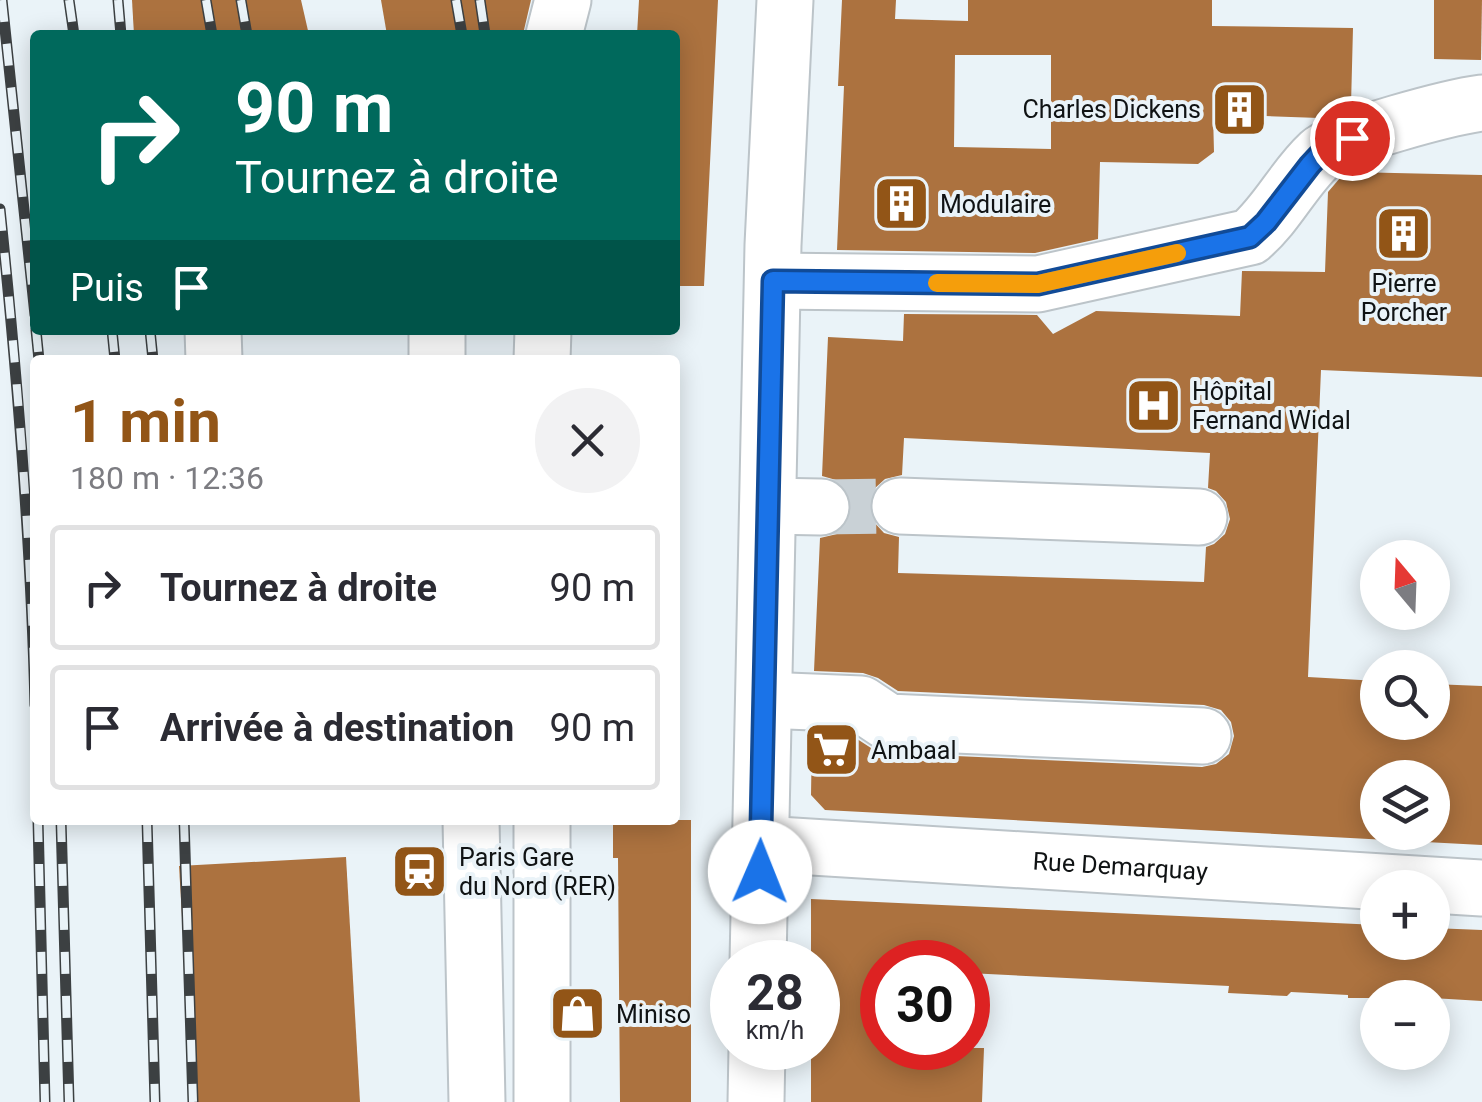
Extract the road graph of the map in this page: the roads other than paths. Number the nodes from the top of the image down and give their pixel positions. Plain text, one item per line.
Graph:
1 (563, 0) edge
2 (785, 0) edge
3 (555, 30) edge
4 (1482, 103) edge
5 (773, 281) junction
6 (900, 506) tunnel mouth
7 (1199, 517) dead end
8 (764, 700) junction
9 (1203, 736) dead end
10 (471, 825) edge
11 (542, 825) edge
12 (761, 844) junction
13 (1482, 888) edge
14 (759, 940) edge
15 (757, 1070) edge
16 (477, 1102) edge
17 (542, 1102) edge
18 (756, 1102) edge

1 - 3 street
2 - 5 street
4 - 5 street
5 - 8 street
6 - 7 street
8 - 9 street
8 - 12 street
10 - 16 street
11 - 17 street
12 - 13 street, Rue Demarquay
12 - 14 street
15 - 18 street

